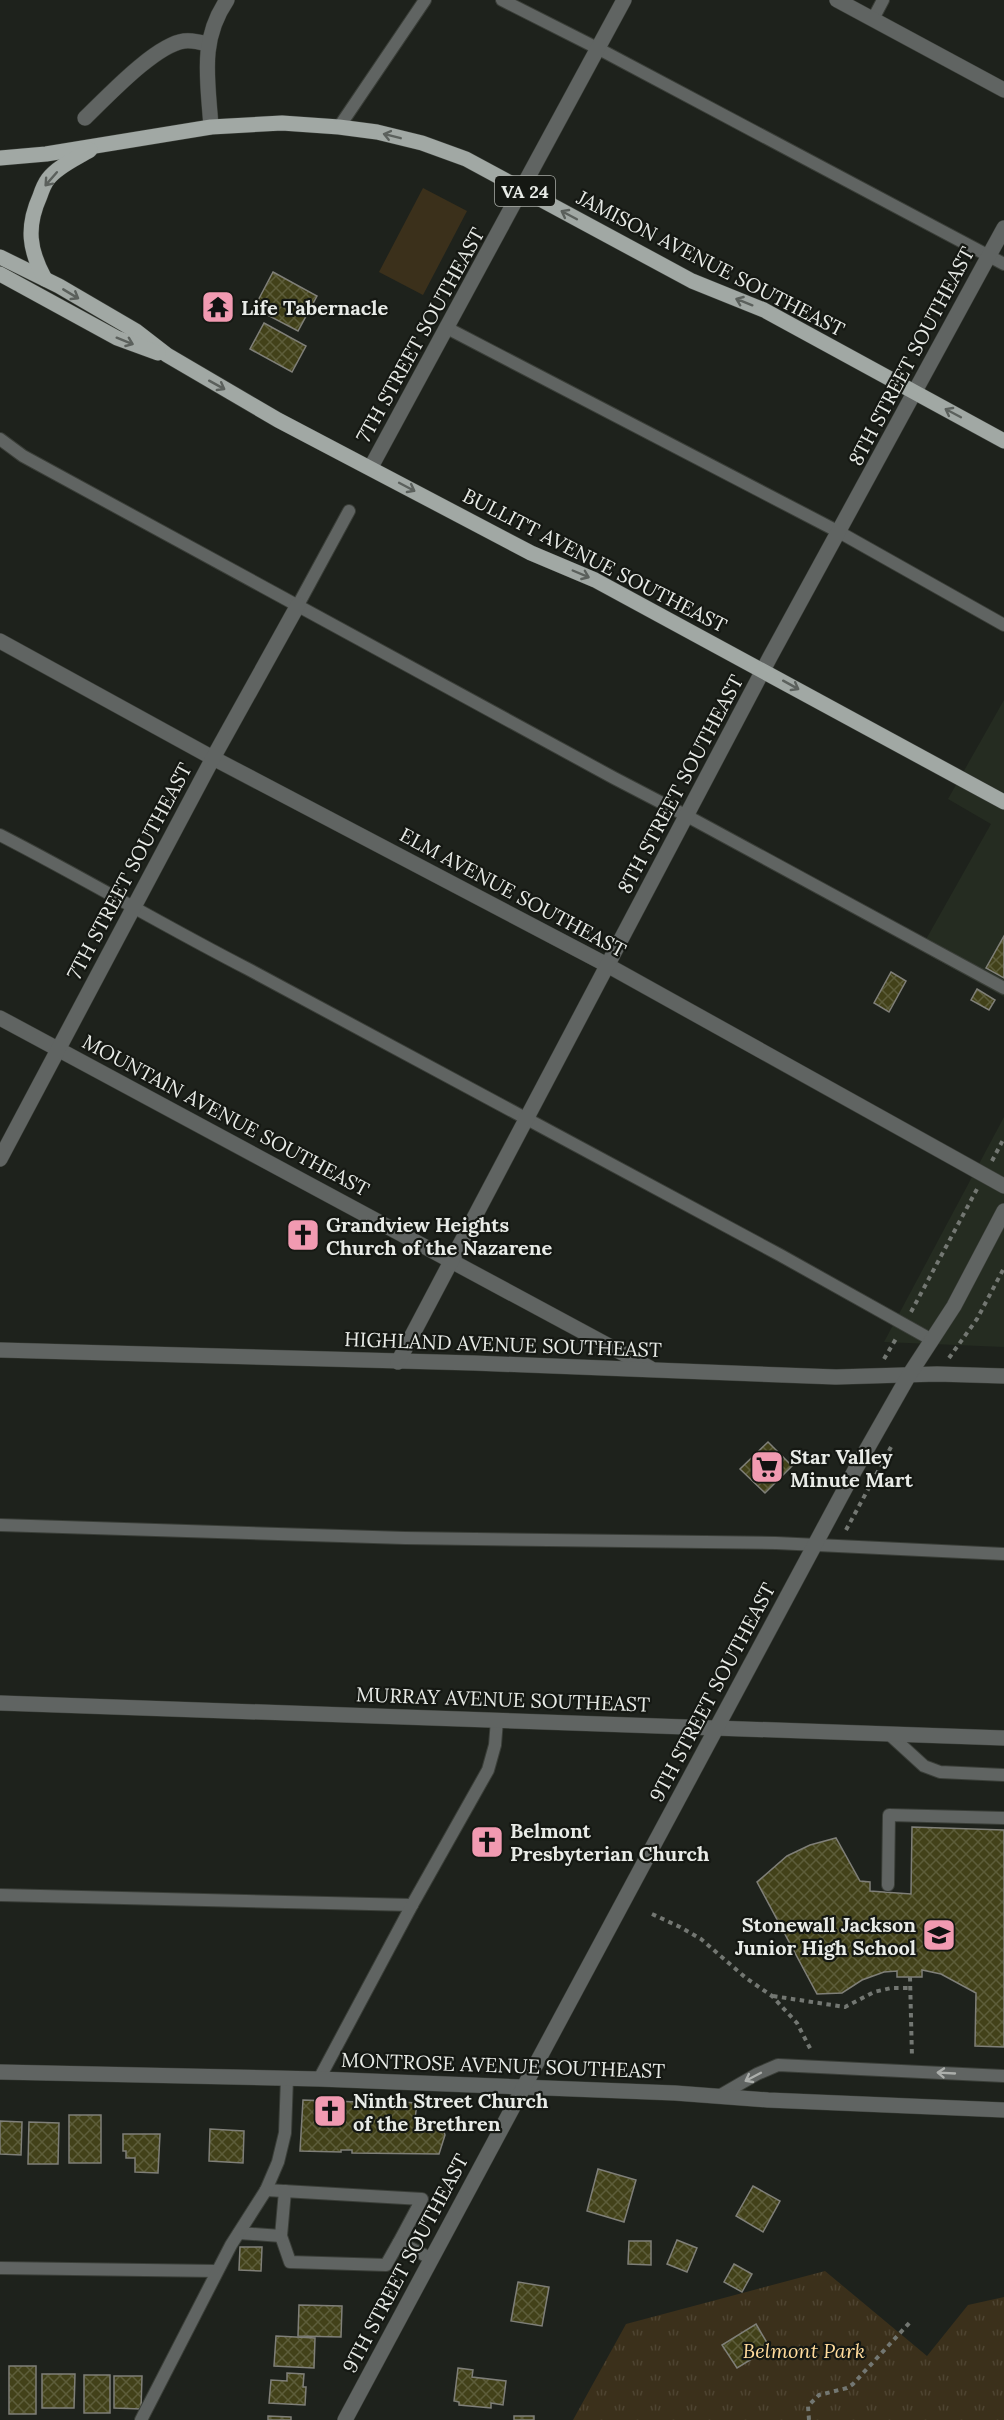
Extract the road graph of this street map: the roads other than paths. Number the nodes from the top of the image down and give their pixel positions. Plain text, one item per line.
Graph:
1 (227, 0) edge
2 (425, 0) edge
3 (502, 0) edge
4 (624, 0) edge
5 (837, 0) edge
6 (883, 0) edge
7 (873, 19) junction
8 (207, 44) junction
9 (599, 49) junction
10 (1004, 90) edge
11 (85, 118) dead end
12 (211, 127) junction
13 (339, 127) junction
14 (98, 145) junction
15 (0, 158) edge
16 (523, 190) junction
17 (1004, 228) edge
18 (989, 256) junction
19 (0, 257) edge
20 (1004, 264) edge
21 (0, 274) edge
22 (45, 279) junction
23 (447, 328) junction
24 (167, 355) junction
25 (915, 393) junction
26 (0, 439) edge
27 (1004, 441) edge
28 (371, 467) junction
29 (350, 511) dead end
30 (840, 532) junction
31 (298, 605) junction
32 (1004, 624) edge
33 (0, 641) edge
34 (764, 670) junction
35 (213, 758) junction
36 (1004, 802) edge
37 (687, 816) junction
38 (0, 835) edge
39 (133, 909) junction
40 (607, 965) junction
41 (1004, 988) edge
42 (0, 1018) edge
43 (58, 1048) junction
44 (528, 1120) junction
45 (0, 1159) edge
46 (1004, 1186) edge
47 (1004, 1211) edge
48 (451, 1260) junction
49 (932, 1340) junction
50 (0, 1350) edge
51 (398, 1362) junction
52 (653, 1369) junction
53 (909, 1375) junction
54 (1004, 1377) edge
55 (0, 1525) edge
56 (814, 1546) junction
57 (1004, 1554) edge
58 (0, 1703) edge
59 (497, 1720) junction
60 (718, 1728) junction
61 (889, 1734) junction
62 (1004, 1738) edge
63 (1004, 1775) edge
64 (1004, 1818) edge
65 (888, 1885) dead end
66 (0, 1895) edge
67 (412, 1905) junction
68 (0, 2072) edge
69 (1004, 2076) edge
70 (287, 2078) junction
71 (319, 2079) junction
72 (523, 2088) junction
73 (719, 2096) junction
74 (1004, 2110) edge
75 (266, 2190) junction
76 (285, 2191) junction
77 (238, 2233) junction
78 (281, 2236) junction
79 (399, 2242) junction
80 (432, 2259) junction
81 (0, 2268) edge
82 (217, 2271) junction
83 (141, 2420) edge
84 (345, 2420) edge

1 - 8 street
2 - 13 lane
3 - 9 lane
4 - 9 street, 7TH STREET SOUTHEAST
5 - 7 street
6 - 7 lane
7 - 10 street
8 - 11 street
8 - 12 street
9 - 16 street, 7TH STREET SOUTHEAST
9 - 18 lane
12 - 13 main road, JAMISON AVENUE SOUTHEAST / VA 24
12 - 14 main road, JAMISON AVENUE SOUTHEAST / VA 24
16 -> 13 main road, JAMISON AVENUE SOUTHEAST / VA 24
14 - 15 main road, JAMISON AVENUE SOUTHEAST / VA 24
14 -> 22 main road
16 - 23 street, 7TH STREET SOUTHEAST
25 -> 16 main road, JAMISON AVENUE SOUTHEAST / VA 24
17 - 18 street, 8TH STREET SOUTHEAST
18 - 20 lane
18 - 25 street, 8TH STREET SOUTHEAST
19 - 22 main road, BULLITT AVENUE SOUTHEAST
21 -> 24 main road, BULLITT AVENUE SOUTHEAST
22 -> 24 main road, BULLITT AVENUE SOUTHEAST
23 - 28 street, 7TH STREET SOUTHEAST
23 - 30 lane
24 -> 28 main road, BULLITT AVENUE SOUTHEAST
27 -> 25 main road, JAMISON AVENUE SOUTHEAST / VA 24
25 - 30 street, 8TH STREET SOUTHEAST
26 - 31 lane
28 -> 34 main road, BULLITT AVENUE SOUTHEAST
29 - 31 lane
30 - 32 lane
30 - 34 street, 8TH STREET SOUTHEAST
31 - 35 street, 7TH STREET SOUTHEAST
31 - 37 lane
33 - 35 street, ELM AVENUE SOUTHEAST
34 -> 36 main road, BULLITT AVENUE SOUTHEAST
34 - 37 street, 8TH STREET SOUTHEAST
35 - 39 street, 7TH STREET SOUTHEAST
35 - 40 street, ELM AVENUE SOUTHEAST
37 - 40 street, 8TH STREET SOUTHEAST
37 - 41 lane
38 - 39 lane
39 - 43 street, 7TH STREET SOUTHEAST
39 - 44 lane
40 - 44 street, 8TH STREET SOUTHEAST
40 - 46 street, ELM AVENUE SOUTHEAST
42 - 43 street, MOUNTAIN AVENUE SOUTHEAST
43 - 45 street, 7TH STREET SOUTHEAST
43 - 48 street, MOUNTAIN AVENUE SOUTHEAST
44 - 48 street, 8TH STREET SOUTHEAST
44 - 49 lane
47 - 49 street, 9TH STREET SOUTHEAST
48 - 51 street, 8TH STREET SOUTHEAST
48 - 52 street, MOUNTAIN AVENUE SOUTHEAST
49 - 53 street, 9TH STREET SOUTHEAST
50 - 51 street, HIGHLAND AVENUE SOUTHEAST
51 - 52 street, HIGHLAND AVENUE SOUTHEAST
52 - 53 street, HIGHLAND AVENUE SOUTHEAST
53 - 54 street, HIGHLAND AVENUE SOUTHEAST
53 - 56 street, 9TH STREET SOUTHEAST
55 - 56 lane
56 - 57 lane
56 - 60 street, 9TH STREET SOUTHEAST
58 - 59 street, MURRAY AVENUE SOUTHEAST
59 - 60 street, MURRAY AVENUE SOUTHEAST
59 - 67 lane
60 - 61 street, MURRAY AVENUE SOUTHEAST
60 - 72 street, 9TH STREET SOUTHEAST
61 - 62 street, MURRAY AVENUE SOUTHEAST
61 - 63 lane
64 - 65 lane
66 - 67 lane
67 - 71 lane
68 - 70 street, MONTROSE AVENUE SOUTHEAST
69 -> 73 lane
70 - 71 street, MONTROSE AVENUE SOUTHEAST
70 - 75 lane
71 - 72 street, MONTROSE AVENUE SOUTHEAST
72 - 73 street, MONTROSE AVENUE SOUTHEAST
72 - 80 street, 9TH STREET SOUTHEAST
73 - 74 street, MONTROSE AVENUE SOUTHEAST
75 - 76 lane
75 - 77 lane
76 - 78 lane
76 - 79 lane
77 - 78 lane
77 - 82 lane
78 - 79 lane
79 - 80 lane
80 - 84 street, 9TH STREET SOUTHEAST
81 - 82 lane
82 - 83 lane

